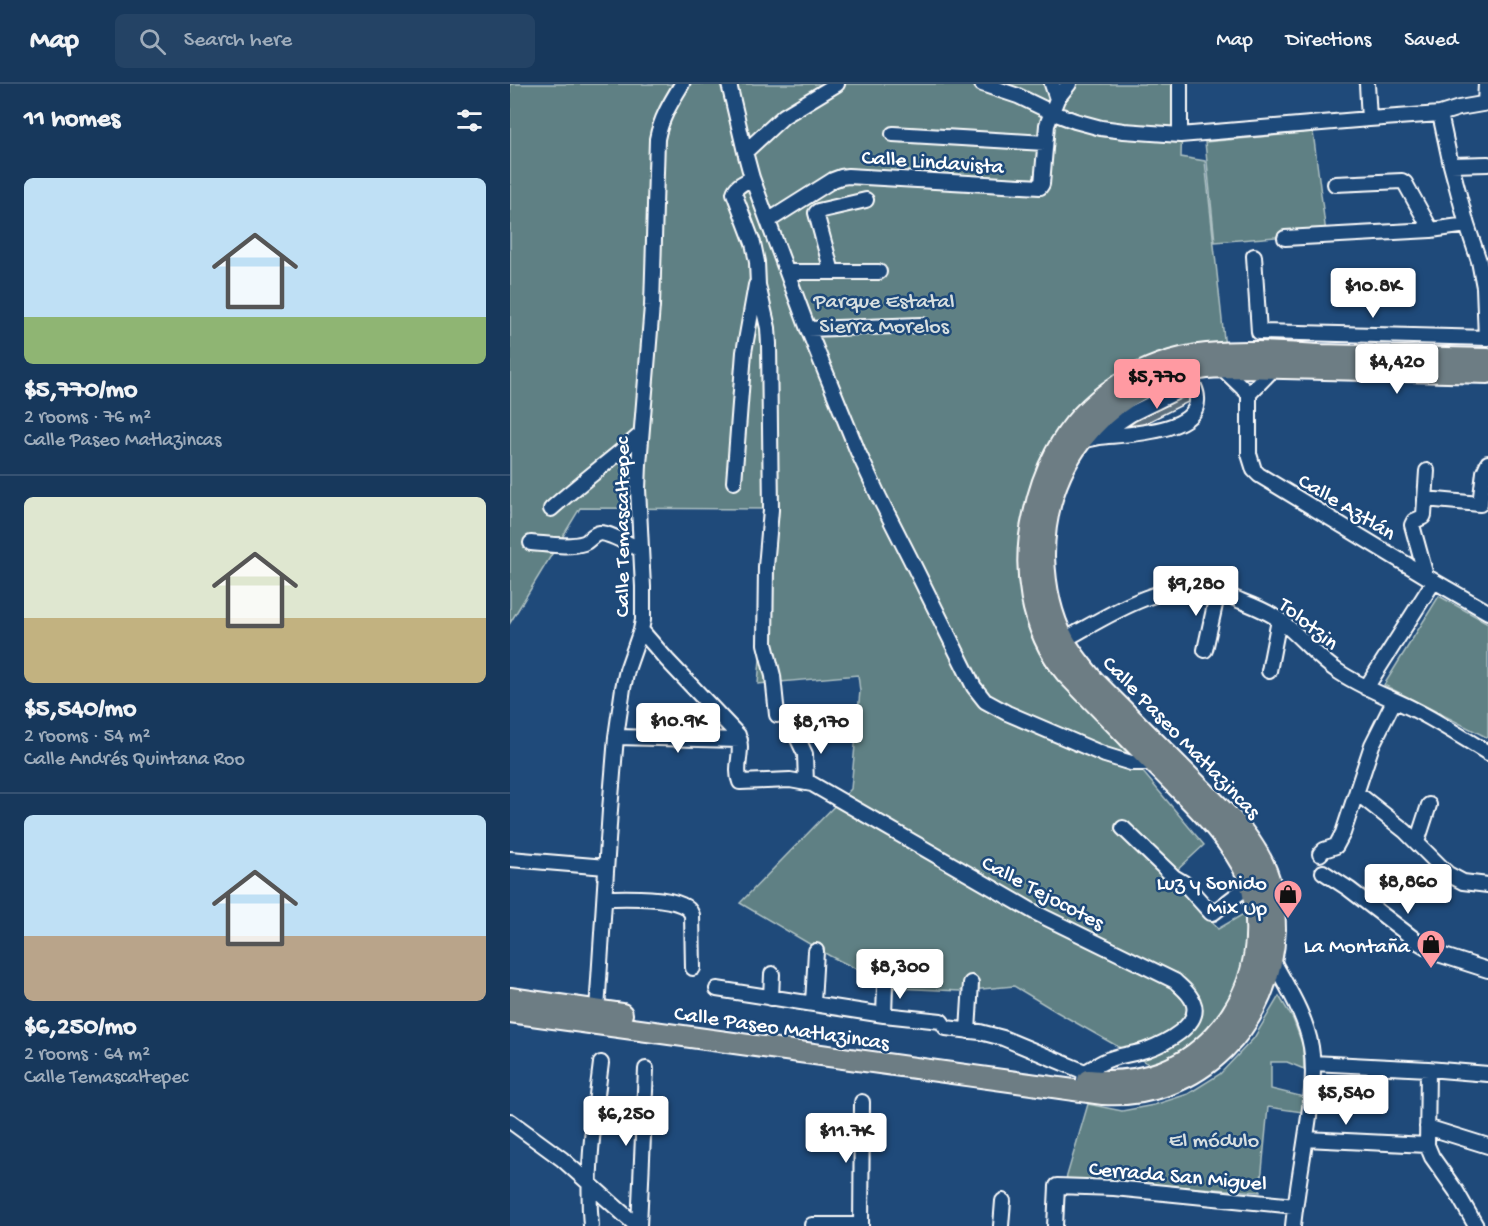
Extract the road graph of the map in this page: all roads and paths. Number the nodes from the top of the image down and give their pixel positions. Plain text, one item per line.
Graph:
1 (682, 84) edge
2 (729, 84) edge
3 (837, 84) edge
4 (982, 84) edge
5 (1052, 84) edge
6 (1069, 84) edge
7 (1180, 84) edge
8 (1367, 84) edge
9 (1486, 84) edge
10 (1487, 103) edge
11 (1054, 105) junction
12 (1440, 114) junction
13 (1369, 119) junction
14 (893, 134) dead end
15 (1180, 135) junction
16 (1045, 143) junction
17 (745, 152) junction
18 (1488, 164) edge
19 (1451, 165) junction
20 (752, 178) junction
21 (1335, 184) dead end
22 (866, 200) dead end
23 (768, 221) junction
24 (1467, 225) junction
25 (1431, 230) junction
26 (1285, 237) dead end
27 (1254, 256) dead end
28 (1483, 261) edge
29 (787, 272) junction
30 (831, 272) junction
31 (879, 272) dead end
32 (757, 275) junction
33 (922, 324) dead end
34 (808, 328) junction
35 (1395, 336) junction
36 (1487, 338) edge
37 (1411, 357) junction
38 (1488, 359) edge
39 (1221, 368) junction
40 (1275, 368) junction
41 (1324, 368) junction
42 (1488, 373) edge
43 (1189, 378) junction
44 (1488, 382) edge
45 (1249, 394) junction
46 (640, 435) junction
47 (1088, 440) junction
48 (1488, 463) edge
49 (1427, 471) dead end
50 (734, 482) dead end
51 (1425, 499) junction
52 (551, 509) dead end
53 (531, 543) dead end
54 (640, 549) junction
55 (1430, 579) junction
56 (1218, 591) junction
57 (1488, 612) edge
58 (1279, 620) junction
59 (641, 630) junction
60 (1064, 640) junction
61 (1205, 650) dead end
62 (1269, 671) dead end
63 (1366, 688) junction
64 (1394, 701) junction
65 (777, 715) dead end
66 (616, 737) junction
67 (798, 737) dead end
68 (740, 740) junction
69 (1488, 753) edge
70 (1163, 762) junction
71 (806, 783) junction
72 (1357, 793) junction
73 (1429, 805) dead end
74 (1123, 828) dead end
75 (1417, 842) junction
76 (1320, 854) dead end
77 (510, 859) edge
78 (606, 867) junction
79 (1323, 872) dead end
80 (1251, 884) junction
81 (1488, 885) edge
82 (604, 898) junction
83 (816, 951) dead end
84 (1272, 959) junction
85 (693, 968) dead end
86 (1488, 970) edge
87 (772, 974) dead end
88 (971, 983) dead end
89 (885, 985) dead end
90 (717, 989) dead end
91 (510, 998) edge
92 (771, 998) junction
93 (813, 1003) junction
94 (597, 1010) junction
95 (510, 1012) edge
96 (884, 1014) junction
97 (968, 1031) junction
98 (601, 1063) dead end
99 (1313, 1063) junction
100 (646, 1069) dead end
101 (1428, 1069) junction
102 (1488, 1074) edge
103 (1084, 1076) junction
104 (862, 1102) dead end
105 (510, 1121) edge
106 (1427, 1127) junction
107 (1306, 1139) junction
108 (1427, 1145) junction
109 (1488, 1146) edge
110 (588, 1182) junction
111 (1004, 1201) dead end
112 (1295, 1206) junction
113 (812, 1225) edge
114 (591, 1226) edge
115 (638, 1226) edge
116 (861, 1226) edge
117 (1001, 1226) edge
118 (1055, 1226) edge
119 (1293, 1226) edge
120 (1476, 1226) edge

1 - 46 street, Calle Temascaltepec
2 - 17 street
3 - 17 street
4 - 11 street
5 - 11 street
6 - 11 street
7 - 15 street
8 - 13 street
9 - 10 street
10 - 12 street
11 - 15 street
11 - 16 street
12 - 13 street
12 - 19 street
13 - 15 street
14 - 16 street
16 - 23 street, Calle Lindavista
17 - 20 street
18 - 19 street
19 - 24 street
20 - 23 street
20 - 32 street
21 - 25 street
22 - 30 street
23 - 29 street
24 - 25 street
24 - 28 street
25 - 26 street
27 - 35 street
28 - 36 street
29 - 30 street
29 - 34 street
30 - 31 street
32 - 50 street
32 - 65 street
33 - 34 street
34 - 70 street
35 - 36 street
35 - 37 street
37 - 38 highway, Calle Paseo Matlazincas
37 - 70 highway, Calle Paseo Matlazincas
39 - 40 highway, Calle Paseo Matlazincas
39 - 43 highway, Calle Paseo Matlazincas
39 - 45 street
40 - 41 highway, Calle Paseo Matlazincas
40 - 45 street
41 - 42 highway, Calle Paseo Matlazincas
41 - 44 street
43 - 47 highway, Calle Paseo Matlazincas
43 - 47 street
45 - 55 street, Calle Aztlán
46 - 52 street
46 - 54 street, Calle Temascaltepec
47 - 60 highway, Calle Paseo Matlazincas
48 - 51 street
49 - 51 street
51 - 55 street
53 - 54 street
54 - 59 street, Calle Temascaltepec
55 - 57 street, Calle Aztlán
55 - 63 street
56 - 58 street, Tolotzin
56 - 60 street, Tolotzin
56 - 61 street
58 - 62 street
58 - 63 street, Tolotzin
59 - 66 street, Calle Temascaltepec
59 - 68 street
60 - 70 highway, Calle Paseo Matlazincas
63 - 64 street, Tolotzin
64 - 69 street, Tolotzin
64 - 72 street
66 - 68 street
66 - 78 street, Calle Temascaltepec
67 - 71 street
68 - 71 street, Calle Tejocotes
70 - 80 highway, Calle Paseo Matlazincas
70 - 84 highway, Calle Paseo Matlazincas
71 - 103 street, Calle Tejocotes
72 - 75 street
72 - 76 street
73 - 75 street
74 - 80 street
75 - 81 street
77 - 78 street
78 - 82 street, Calle Temascaltepec
79 - 86 street
80 - 103 highway, Calle Paseo Matlazincas
82 - 85 street
82 - 94 street, Calle Temascaltepec
83 - 93 street
84 - 95 highway, Calle Paseo Matlazincas
84 - 99 street
87 - 92 street
88 - 97 street
89 - 96 street
90 - 92 street
91 - 94 highway, Calle Paseo Matlazincas
92 - 93 street
93 - 96 street
94 - 103 highway, Calle Paseo Matlazincas
96 - 97 street
97 - 103 street
98 - 110 street
99 - 101 street
99 - 107 street
100 - 115 street
101 - 102 street
101 - 106 street
104 - 116 street
105 - 110 street
106 - 108 street
106 - 109 street
107 - 108 street
107 - 112 street
108 - 120 street
110 - 114 street
110 - 115 street
111 - 117 street
112 - 118 street, Cerrada San Miguel
112 - 119 street
113 - 116 street

